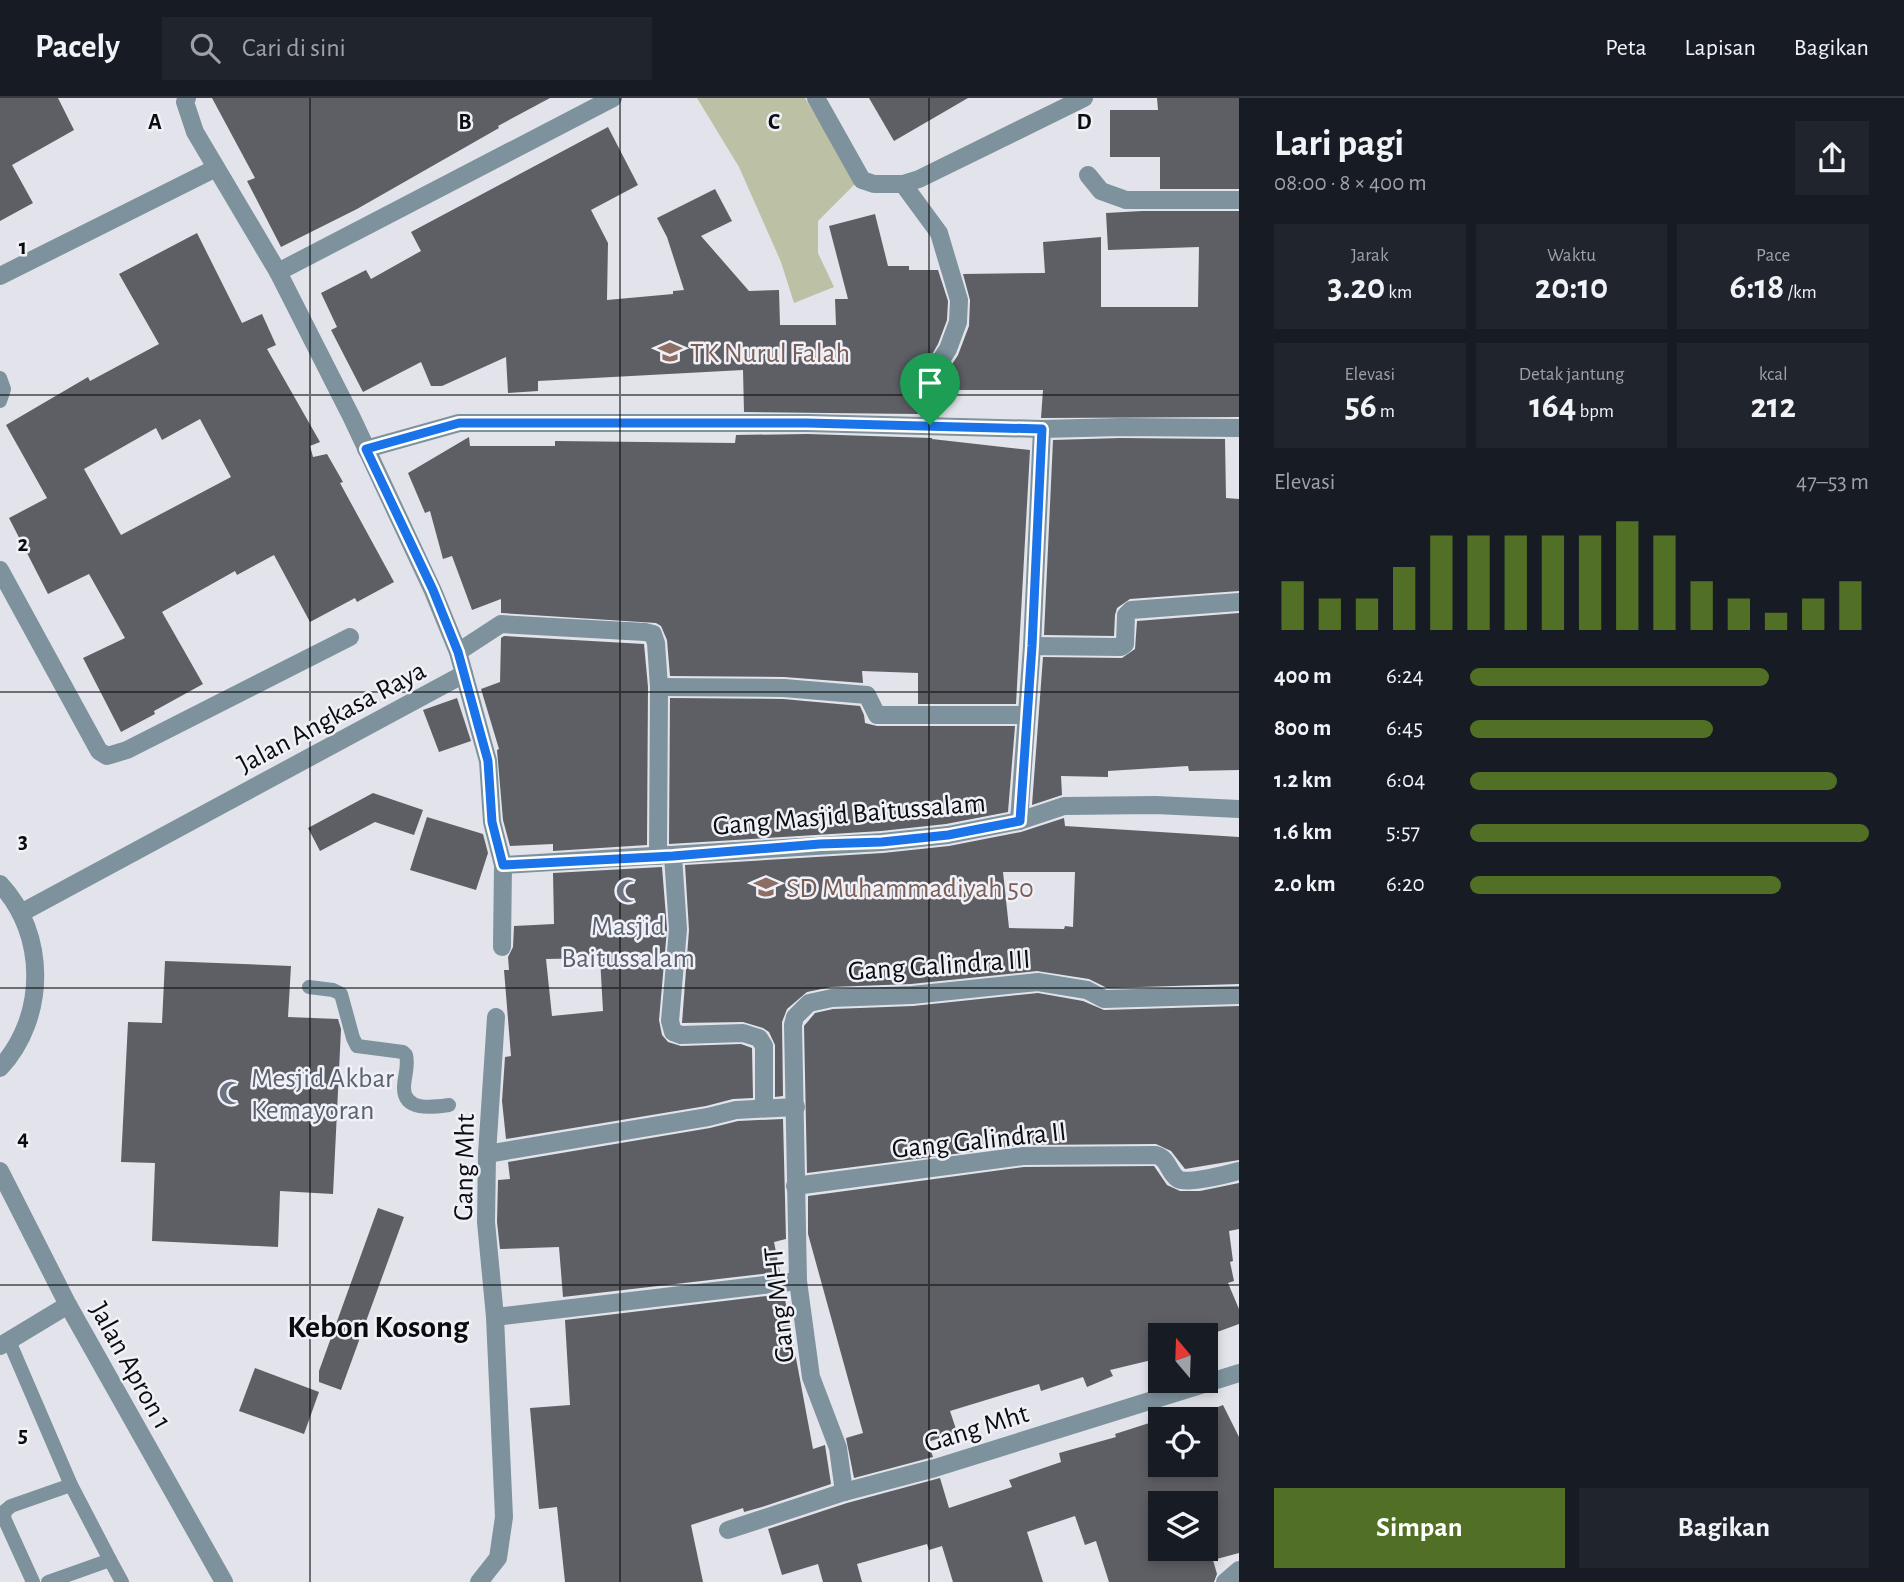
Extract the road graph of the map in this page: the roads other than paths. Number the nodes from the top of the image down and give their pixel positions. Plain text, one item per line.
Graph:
1 (187, 98) edge
2 (613, 98) edge
3 (816, 98) edge
4 (1084, 98) edge
5 (216, 168) junction
6 (1088, 175) dead end
7 (903, 184) junction
8 (1239, 200) edge
9 (278, 272) junction
10 (0, 276) edge
11 (0, 378) edge
12 (0, 401) edge
13 (930, 425) junction
14 (1239, 428) edge
15 (1042, 429) junction
16 (366, 449) junction
17 (0, 570) edge
18 (1239, 602) edge
19 (350, 637) dead end
20 (1032, 646) junction
21 (458, 652) junction
22 (464, 674) junction
23 (659, 687) junction
24 (1026, 715) junction
25 (1239, 809) edge
26 (1020, 821) junction
27 (666, 856) junction
28 (503, 865) junction
29 (0, 884) edge
30 (21, 913) junction
31 (502, 947) dead end
32 (309, 987) dead end
33 (1239, 995) edge
34 (809, 1003) joint
35 (496, 1017) dead end
36 (0, 1068) edge
37 (450, 1105) dead end
38 (796, 1107) junction
39 (764, 1108) junction
40 (488, 1154) junction
41 (0, 1171) edge
42 (1239, 1171) edge
43 (795, 1186) junction
44 (798, 1281) junction
45 (68, 1305) junction
46 (495, 1317) junction
47 (3, 1338) edge
48 (1239, 1373) edge
49 (71, 1485) junction
50 (844, 1492) junction
51 (728, 1530) dead end
52 (110, 1560) junction
53 (1239, 1570) edge
54 (33, 1582) edge
55 (48, 1582) edge
56 (122, 1582) edge
57 (225, 1582) edge
58 (479, 1582) edge
59 (1225, 1582) edge

1 - 5 street, Jalan Angkasa Raya
2 - 9 street
3 - 7 street
4 - 7 street
5 - 9 street, Jalan Angkasa Raya
5 - 10 street
6 - 8 street
7 - 13 street
9 - 16 street, Jalan Angkasa Raya
11 - 12 lane
13 - 15 street
13 - 16 street
14 - 15 street
15 - 20 street
16 - 21 street, Jalan Angkasa Raya
17 - 19 street
18 - 20 street
20 - 24 street
21 - 22 street, Jalan Angkasa Raya
21 - 23 street
22 - 28 street
22 - 30 street, Jalan Angkasa Raya
23 - 24 street
23 - 27 street
24 - 26 street
25 - 26 street, Gang Masjid Baitussalam
26 - 27 street, Gang Masjid Baitussalam
27 - 28 street, Gang Masjid Baitussalam
27 - 39 street
28 - 31 street
29 - 30 street
30 - 36 street
32 - 37 lane
33 - 34 street, Gang Galindra III
34 - 38 street, Gang MHT
35 - 40 street, Gang Mht
38 - 39 street, Gang MHT
38 - 43 street, Gang MHT
39 - 40 street, Gang MHT
40 - 46 street, Gang Mht
41 - 45 street, Jalan Apron 1
42 - 43 street, Gang Galindra II
43 - 44 street, Gang MHT
44 - 46 street, Gang Mht
44 - 50 street, Gang MHT
45 - 47 street
45 - 57 street, Jalan Apron 1
46 - 58 street, Gang Mht
47 - 49 lane
48 - 50 street, Gang Mht
49 - 52 lane
49 - 54 lane
50 - 51 street, Gang Mht
52 - 55 lane
52 - 56 lane
53 - 59 street

